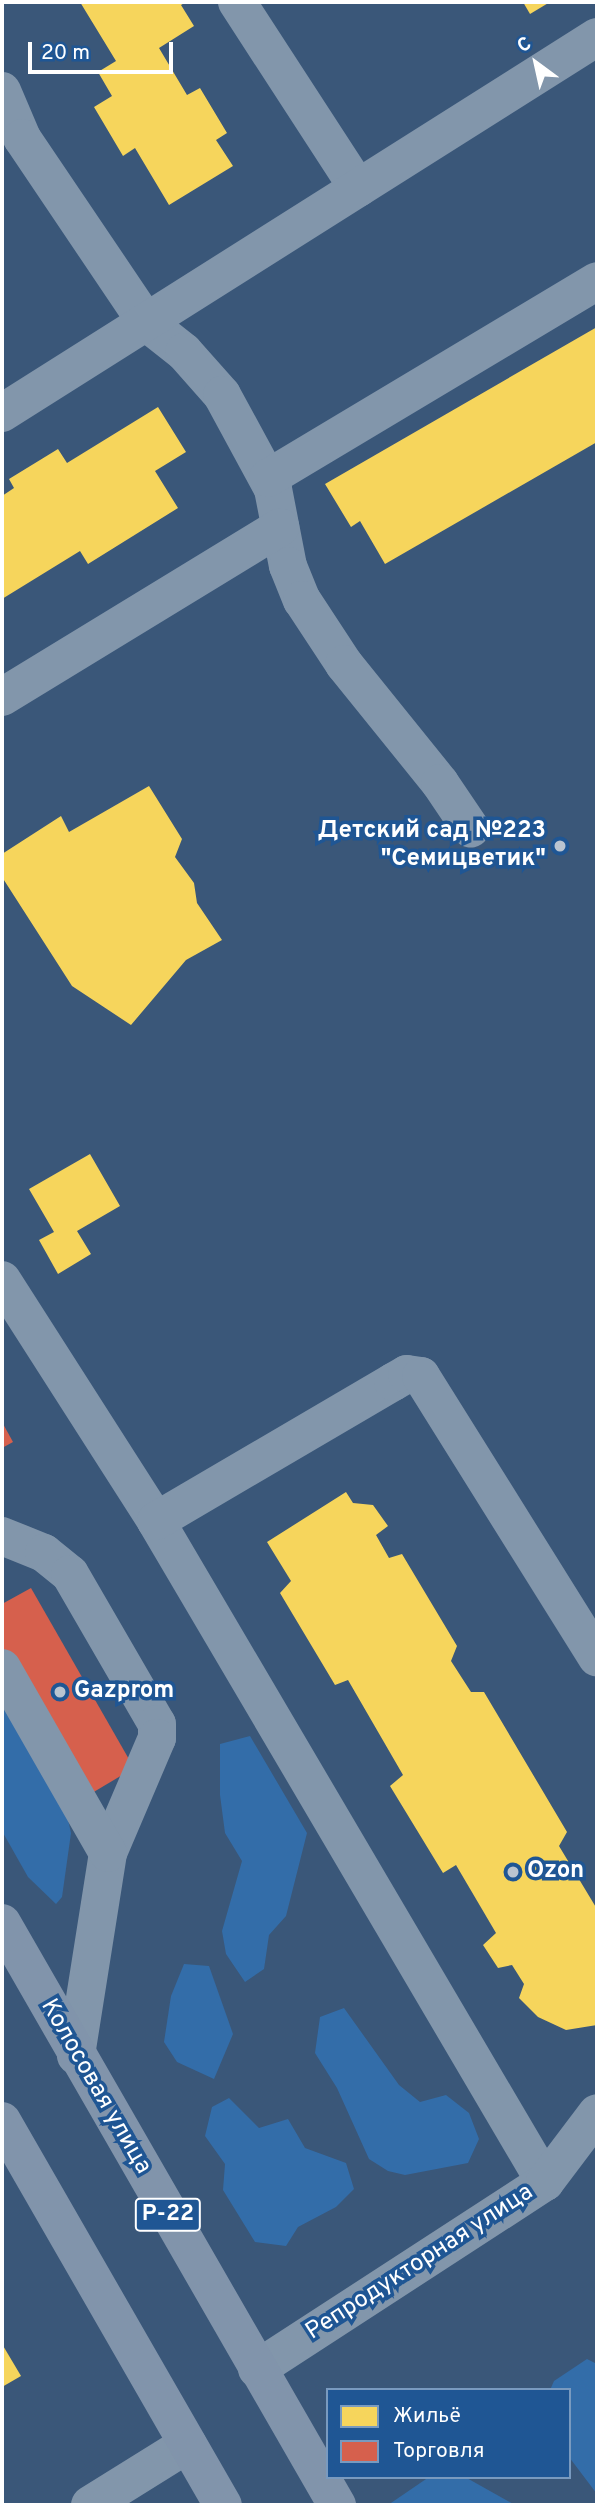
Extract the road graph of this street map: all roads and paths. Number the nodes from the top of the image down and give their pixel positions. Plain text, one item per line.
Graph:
1 (237, 2) edge
2 (597, 37) edge
3 (5, 101) edge
4 (2, 150) edge
5 (358, 188) junction
6 (597, 281) edge
7 (146, 322) junction
8 (2, 413) edge
9 (268, 478) junction
10 (280, 527) junction
11 (2, 697) edge
12 (471, 829) dead end
13 (2, 1280) edge
14 (156, 1521) junction
15 (2, 1536) edge
16 (597, 1658) edge
17 (2, 1668) edge
18 (108, 1853) junction
19 (2, 1923) edge
20 (76, 2055) junction
21 (597, 2113) edge
22 (2, 2121) edge
23 (545, 2182) junction
24 (257, 2369) junction
25 (188, 2444) junction
26 (90, 2505) edge
27 (223, 2505) edge
28 (337, 2505) edge

1 - 5 street
2 - 5 street
3 - 4 street
3 - 7 street
5 - 7 street
6 - 9 street
7 - 8 street
7 - 9 street
9 - 10 street
10 - 11 street
10 - 12 street
13 - 14 street
14 - 16 street
14 - 23 street
15 - 18 street
17 - 18 street
18 - 20 street
19 - 20 highway, Колосовая улица / Р-22
20 - 24 highway, Колосовая улица / Р-22
21 - 23 street, Репродукторная улица
22 - 25 highway
23 - 24 street, Репродукторная улица
24 - 28 highway, Колосовая улица / Р-22
25 - 26 street
25 - 27 highway

